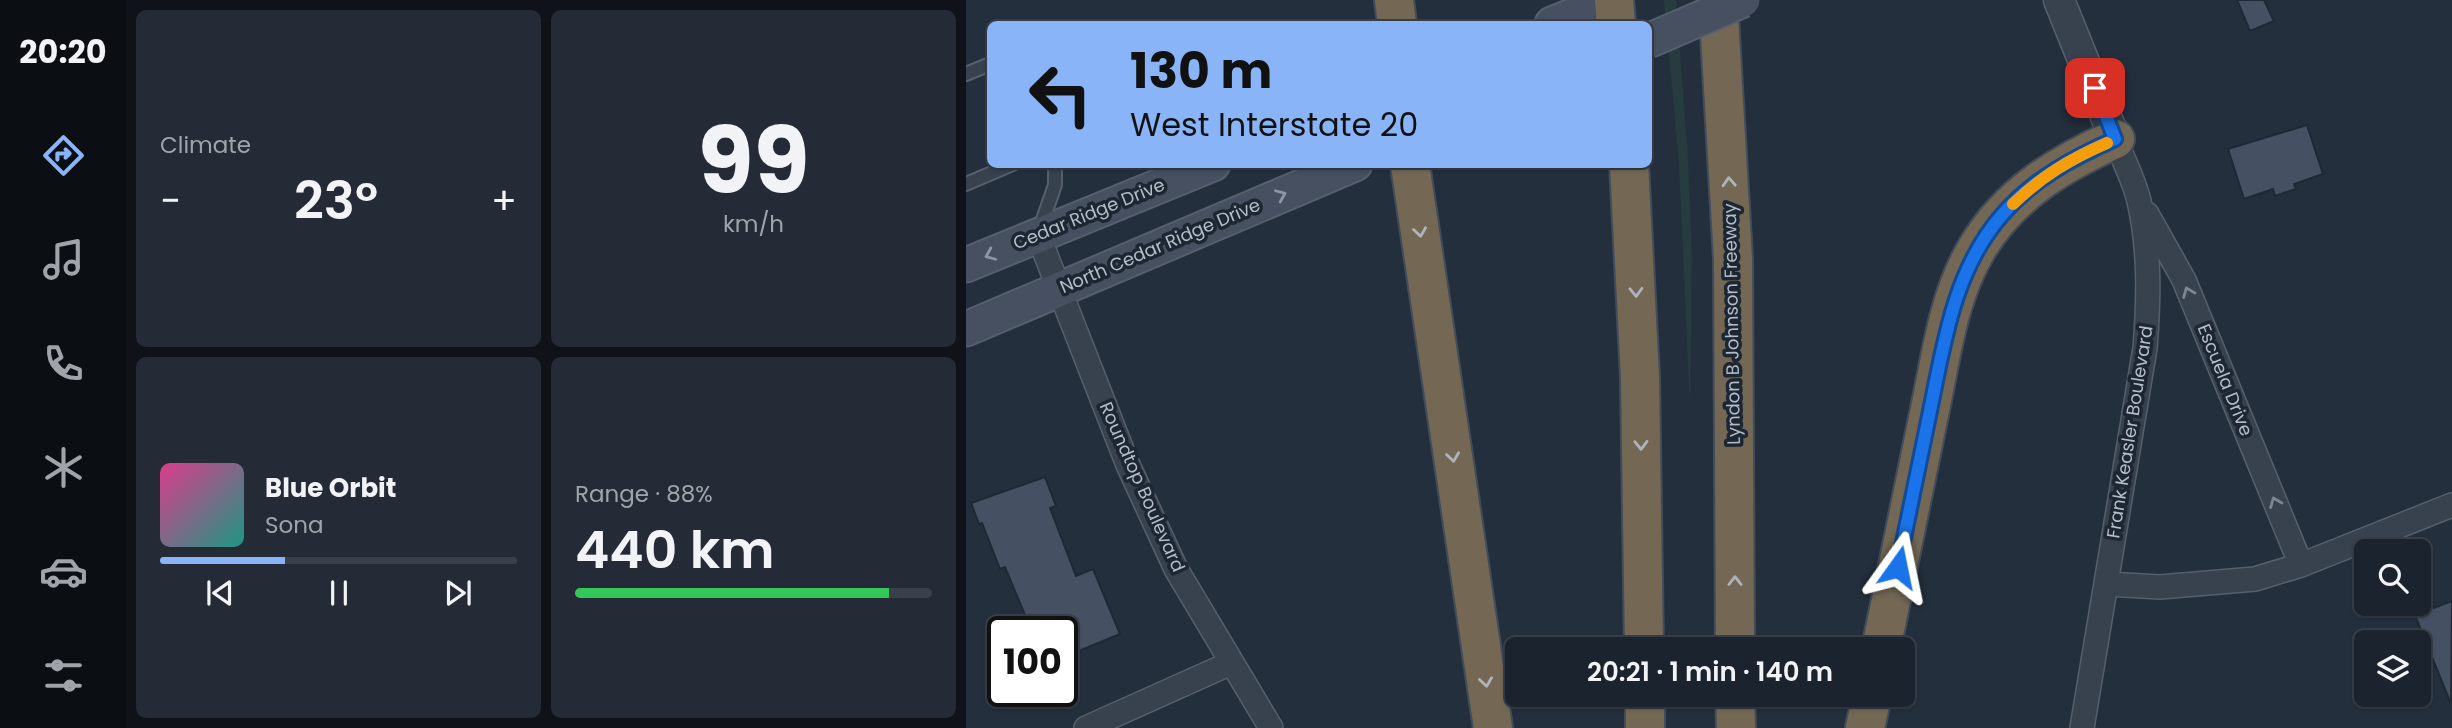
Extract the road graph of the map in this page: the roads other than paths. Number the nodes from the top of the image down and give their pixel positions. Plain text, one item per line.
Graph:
1 (1394, 0) edge
2 (1613, 0) edge
3 (1718, 0) edge
4 (1743, 0) edge
5 (2059, 0) edge
6 (1397, 21) edge
7 (1560, 21) edge
8 (1616, 21) edge
9 (1652, 39) edge
10 (987, 65) edge
11 (966, 75) edge
12 (2115, 139) junction
13 (1004, 168) edge
14 (1055, 168) edge
15 (1203, 168) edge
16 (1345, 168) edge
17 (1411, 168) edge
18 (1629, 168) edge
19 (966, 184) edge
20 (2138, 199) junction
21 (1038, 234) junction
22 (966, 265) edge
23 (1060, 288) junction
24 (966, 329) edge
25 (2452, 505) edge
26 (2301, 565) junction
27 (2107, 584) junction
28 (1644, 637) edge
29 (1735, 637) edge
30 (1883, 637) edge
31 (1231, 663) junction
32 (1645, 707) edge
33 (1735, 707) edge
34 (1869, 707) edge
35 (1086, 728) edge
36 (1271, 728) edge
37 (1493, 728) edge
38 (1645, 728) edge
39 (1736, 728) edge
40 (1865, 728) edge
41 (2082, 728) edge

1 - 6 highway
2 - 7 main road
2 - 8 highway
29 -> 3 highway, Lyndon B Johnson Freeway
4 - 9 main road, bridge
5 - 12 street
10 - 11 lane
12 - 20 street, Frank Keasler Boulevard
12 - 30 highway
13 - 19 lane
14 - 21 lane
15 - 21 main road, Cedar Ridge Drive
23 -> 16 main road, North Cedar Ridge Drive
17 -> 37 highway
18 -> 28 highway
26 -> 20 street, Escuela Drive
20 - 27 street, Frank Keasler Boulevard
21 -> 22 main road, Cedar Ridge Drive
21 - 23 street, Roundtop Boulevard
23 - 24 main road, North Cedar Ridge Drive
23 - 31 street, Roundtop Boulevard
25 - 26 street
26 - 27 street
27 - 41 street, Frank Keasler Boulevard
31 - 35 street
31 - 36 street, Roundtop Boulevard
32 - 38 highway
33 - 39 highway
34 - 40 highway

